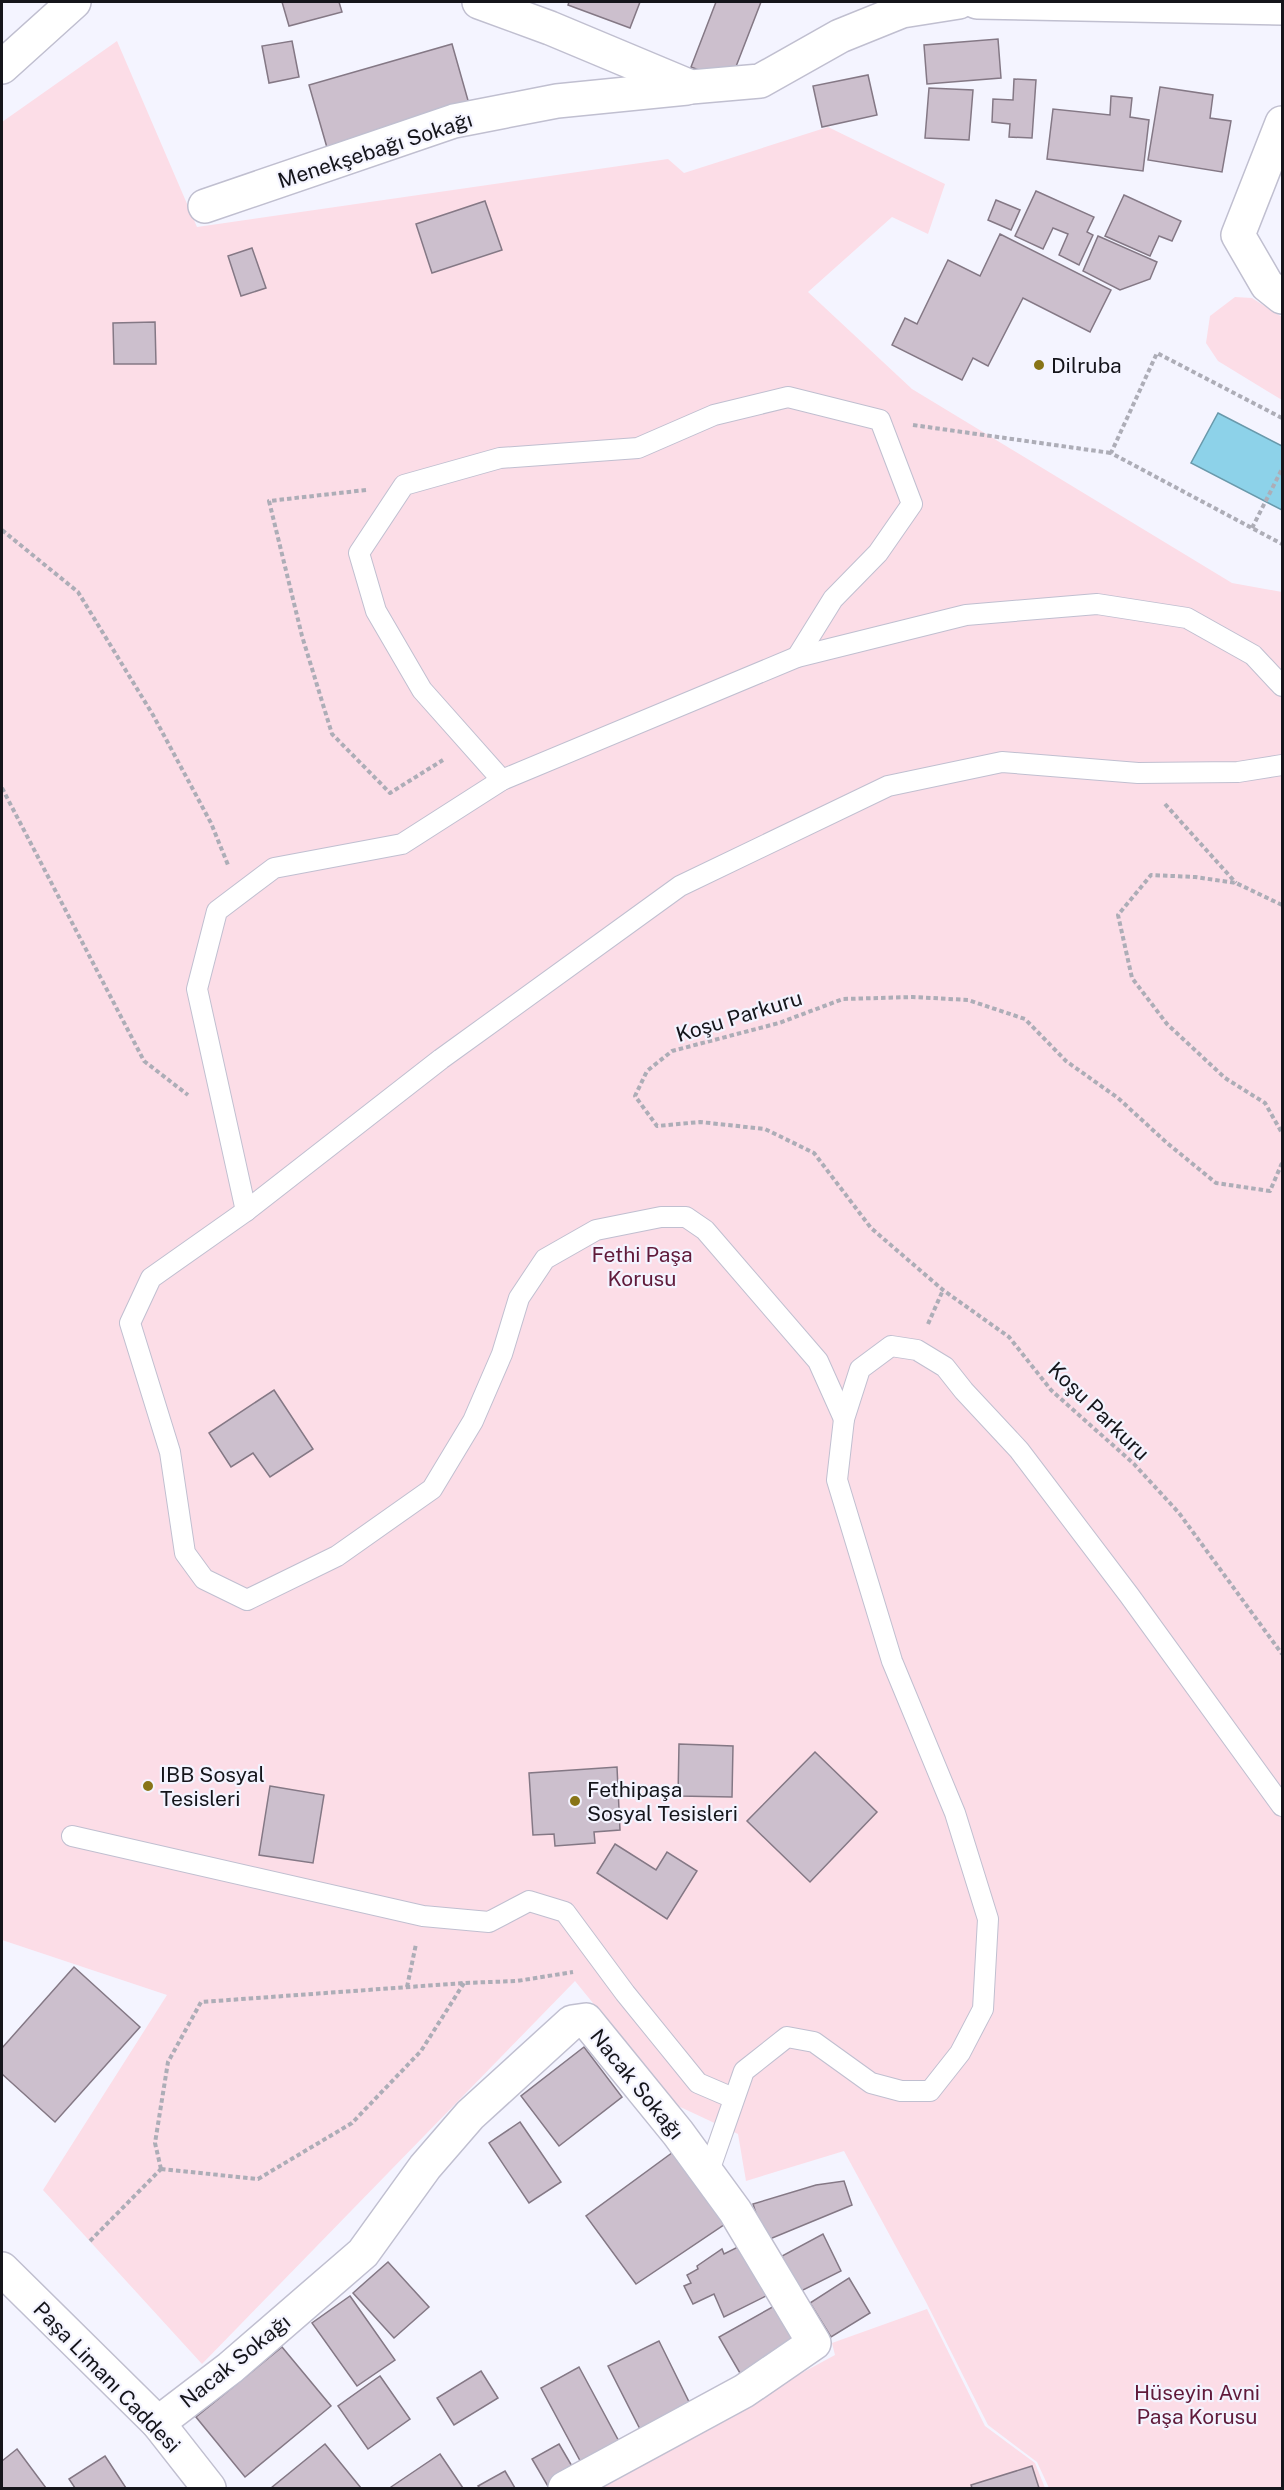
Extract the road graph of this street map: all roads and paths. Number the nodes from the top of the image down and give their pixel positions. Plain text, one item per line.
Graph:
1 (74, 2) edge
2 (479, 2) edge
3 (959, 2) edge
4 (977, 2) edge
5 (1282, 8) edge
6 (2, 67) edge
7 (691, 87) junction
8 (1282, 123) edge
9 (205, 206) dead end
10 (1282, 297) edge
11 (1282, 418) edge
12 (880, 420) junction
13 (1111, 453) junction
14 (1282, 469) edge
15 (372, 489) dead end
16 (1252, 528) junction
17 (2, 530) edge
18 (1282, 544) edge
19 (797, 657) junction
20 (1282, 686) edge
21 (445, 759) dead end
22 (1282, 765) edge
23 (1138, 774) junction
24 (502, 780) junction
25 (2, 788) edge
26 (1236, 884) junction
27 (240, 894) junction
28 (1282, 904) edge
29 (227, 1125) junction
30 (1282, 1133) edge
31 (1282, 1163) edge
32 (246, 1211) junction
33 (942, 1290) junction
34 (917, 1350) junction
35 (844, 1419) junction
36 (1282, 1654) edge
37 (1282, 1806) edge
38 (72, 1836) dead end
39 (423, 1916) junction
40 (608, 1970) junction
41 (464, 1983) junction
42 (407, 1988) junction
43 (733, 2098) junction
44 (161, 2169) junction
45 (708, 2174) junction
46 (90, 2241) dead end
47 (2, 2269) edge
48 (158, 2423) junction
49 (209, 2488) edge
50 (565, 2488) edge

1 - 6 street
2 - 7 street
3 - 7 street, Menekşebağı Sokağı
4 - 5 street
7 - 9 street, Menekşebağı Sokağı
8 - 10 street
11 - 13 path
12 - 13 path
12 - 19 lane
12 - 24 lane
13 - 16 path
14 - 16 path
15 - 21 path
16 - 18 path
17 - 27 path
19 - 20 lane
19 - 24 lane
22 - 23 lane
23 - 26 path
23 - 32 lane
24 - 27 lane
25 - 29 path
26 - 28 path
26 - 30 path
27 - 29 lane
29 - 32 lane
31 - 33 path, Koşu Parkuru
32 - 35 lane
33 - 34 path
33 - 36 path, Koşu Parkuru
34 - 35 lane
34 - 37 lane
35 - 43 lane
38 - 39 lane
39 - 40 lane
39 - 42 path
40 - 41 path
40 - 43 lane
41 - 42 path
41 - 44 path
42 - 44 path
43 - 45 lane
44 - 46 path
45 - 48 street, Nacak Sokağı
45 - 50 street, Nacak Sokağı
47 - 48 street, Paşa Limanı Caddesi
48 - 49 street, Paşa Limanı Caddesi

